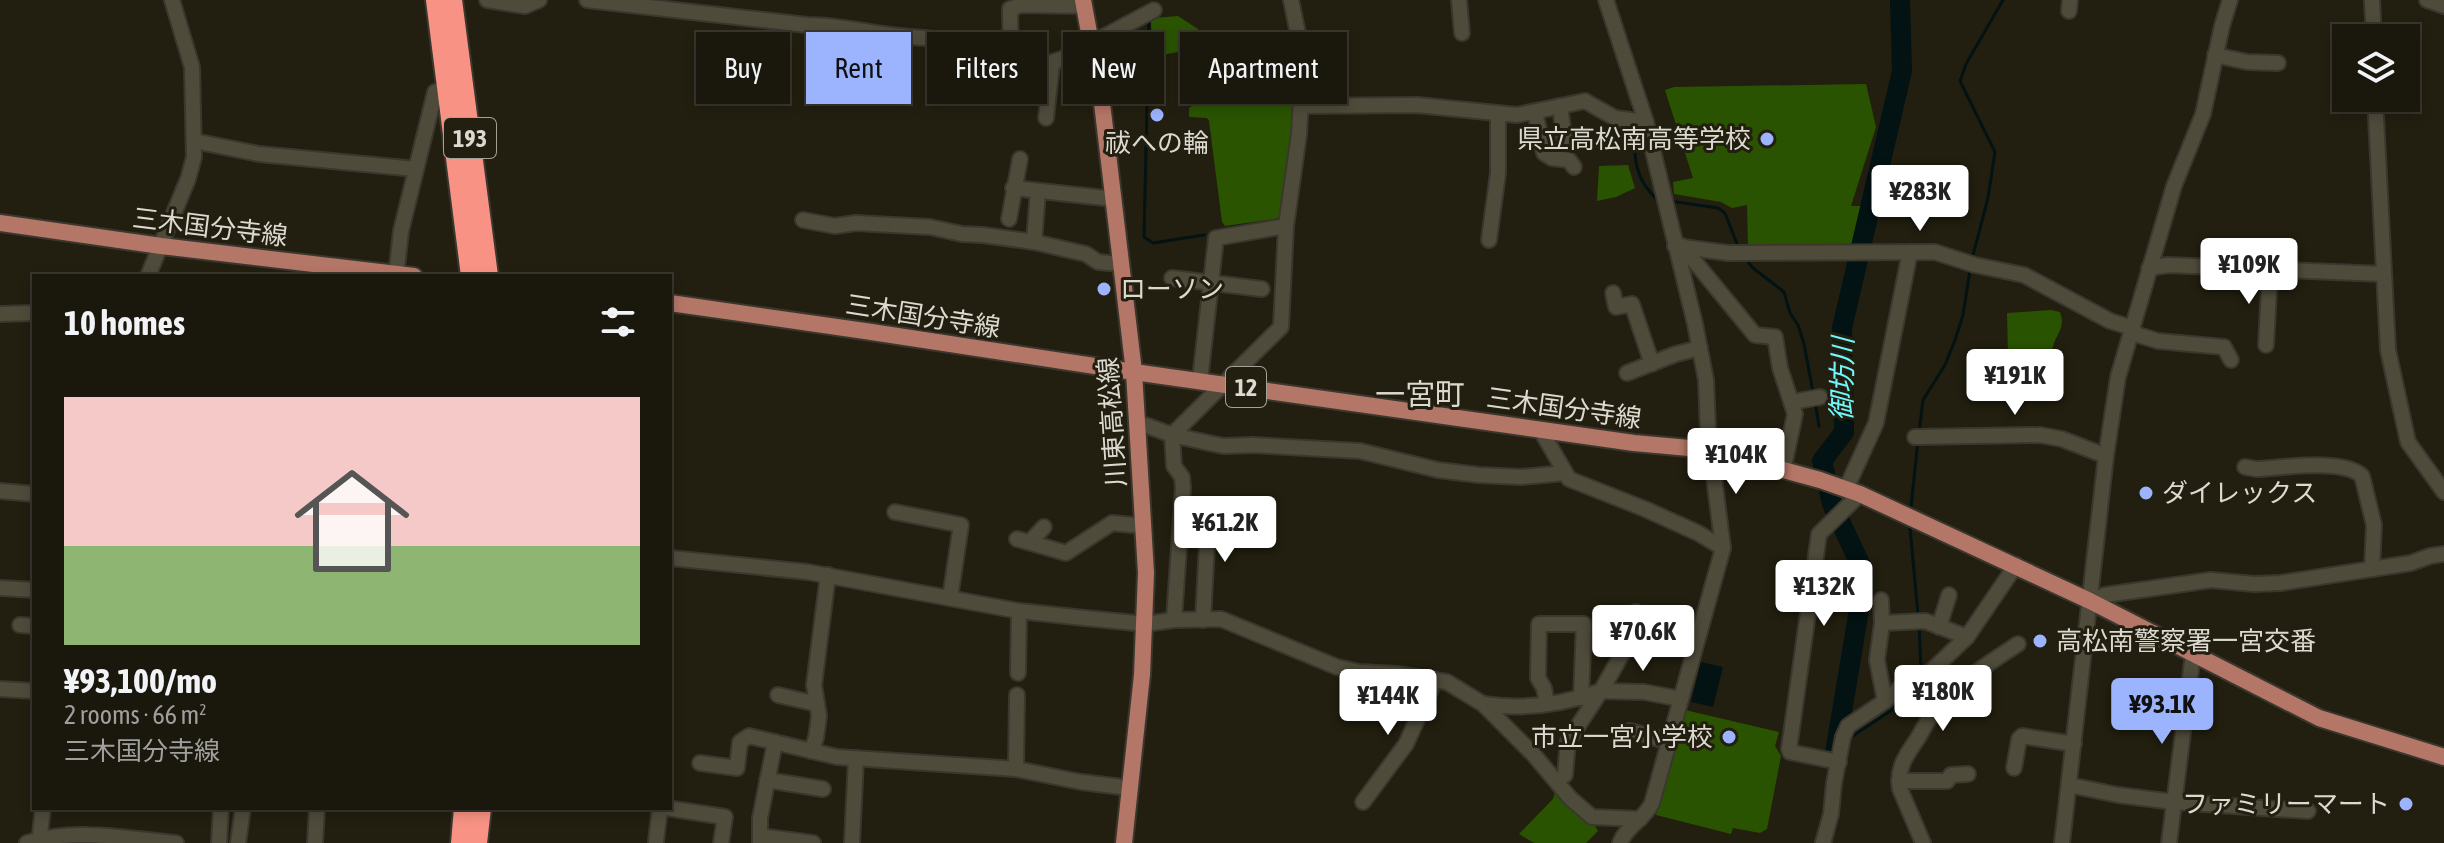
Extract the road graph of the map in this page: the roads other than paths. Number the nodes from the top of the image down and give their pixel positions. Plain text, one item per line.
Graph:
1 (172, 0) edge
2 (436, 0) edge
3 (452, 0) edge
4 (487, 0) edge
5 (539, 0) edge
6 (587, 0) edge
7 (1291, 0) edge
8 (1459, 0) edge
9 (1606, 0) edge
10 (2230, 0) edge
11 (2372, 0) edge
12 (2427, 0) edge
13 (1083, 3) edge
14 (2444, 6) edge
15 (1154, 10) dead end
16 (2373, 24) edge
17 (1010, 32) edge
18 (1090, 32) edge
19 (1113, 32) edge
20 (1462, 33) dead end
21 (927, 38) edge
22 (2215, 55) junction
23 (1063, 58) edge
24 (2278, 63) dead end
25 (1052, 64) junction
26 (1047, 65) edge
27 (447, 88) junction
28 (1101, 104) edge
29 (1301, 106) junction
30 (1560, 106) junction
31 (1535, 112) junction
32 (2376, 112) edge
33 (1498, 114) junction
34 (1046, 118) dead end
35 (1646, 122) junction
36 (194, 141) junction
37 (1565, 144) dead end
38 (1020, 159) dead end
39 (1574, 167) dead end
40 (416, 169) junction
41 (1013, 188) junction
42 (1038, 191) junction
43 (1114, 199) junction
44 (1009, 219) dead end
45 (803, 220) dead end
46 (0, 223) edge
47 (1286, 226) junction
48 (1489, 240) dead end
49 (1034, 242) junction
50 (161, 246) junction
51 (1678, 246) junction
52 (1910, 252) junction
53 (1121, 264) junction
54 (2149, 268) junction
55 (299, 269) edge
56 (2270, 270) junction
57 (149, 274) edge
58 (380, 274) edge
59 (396, 274) edge
60 (471, 274) edge
61 (488, 274) edge
62 (2383, 274) junction
63 (1172, 278) dead end
64 (1210, 283) junction
65 (1262, 289) dead end
66 (1613, 293) dead end
67 (672, 303) edge
68 (32, 313) edge
69 (0, 314) edge
70 (2132, 330) junction
71 (2266, 345) dead end
72 (1700, 348) junction
73 (2231, 360) dead end
74 (1652, 364) junction
75 (1134, 372) junction
76 (1627, 373) dead end
77 (1200, 380) junction
78 (1223, 384) junction
79 (1820, 397) dead end
80 (1792, 402) junction
81 (1138, 425) junction
82 (1540, 429) junction
83 (1172, 435) junction
84 (1915, 437) dead end
85 (1711, 450) junction
86 (2106, 456) junction
87 (2245, 467) dead end
88 (1783, 470) junction
89 (1565, 473) junction
90 (1841, 487) junction
91 (0, 491) edge
92 (2444, 492) edge
93 (32, 494) edge
94 (1209, 506) dead end
95 (895, 512) dead end
96 (1143, 526) junction
97 (1044, 527) dead end
98 (1723, 548) junction
99 (2444, 554) edge
100 (672, 558) edge
101 (2016, 565) junction
102 (2372, 569) junction
103 (828, 575) junction
104 (0, 588) edge
105 (32, 590) edge
106 (1949, 595) dead end
107 (950, 598) junction
108 (1881, 600) dead end
109 (2090, 601) junction
110 (1019, 611) junction
111 (1636, 612) dead end
112 (1174, 620) junction
113 (1203, 620) junction
114 (1882, 623) junction
115 (1145, 624) junction
116 (1939, 627) junction
117 (1967, 637) junction
118 (2018, 644) dead end
119 (2193, 654) junction
120 (1018, 673) dead end
121 (1433, 679) junction
122 (0, 689) edge
123 (32, 691) edge
124 (1601, 691) junction
125 (778, 695) dead end
126 (1017, 695) dead end
127 (1581, 698) junction
128 (1681, 699) junction
129 (1885, 701) junction
130 (817, 704) junction
131 (1483, 704) junction
132 (1547, 704) junction
133 (1630, 731) dead end
134 (775, 742) junction
135 (1670, 742) junction
136 (2074, 744) junction
137 (811, 751) junction
138 (2444, 757) edge
139 (856, 758) junction
140 (1835, 761) junction
141 (700, 763) dead end
142 (2014, 768) dead end
143 (1016, 769) junction
144 (1968, 774) dead end
145 (1565, 775) dead end
146 (767, 780) junction
147 (1899, 781) junction
148 (2069, 785) junction
149 (1130, 788) junction
150 (823, 789) dead end
151 (1363, 802) dead end
152 (2174, 802) junction
153 (672, 809) edge
154 (43, 810) edge
155 (221, 810) edge
156 (243, 810) edge
157 (317, 810) edge
158 (464, 810) edge
159 (481, 810) edge
160 (660, 810) edge
161 (2308, 811) dead end
162 (1640, 819) junction
163 (760, 840) edge
164 (656, 841) dead end
165 (35, 842) edge
166 (176, 843) edge
167 (219, 843) edge
168 (238, 843) edge
169 (315, 843) edge
170 (461, 843) edge
171 (477, 843) edge
172 (721, 843) edge
173 (813, 843) edge
174 (852, 843) edge
175 (861, 843) edge
176 (1124, 843) edge
177 (1620, 843) edge
178 (1823, 843) edge
179 (1923, 843) edge
180 (2062, 843) edge
181 (2169, 843) edge

1 - 36 street
2 - 27 highway, 193
3 - 61 highway, 193
4 - 5 street
6 - 21 street
7 - 29 street
8 - 20 street
9 - 35 street
10 - 22 street
11 - 16 street
12 - 14 street
13 - 17 street
13 - 18 main road, 川東高松線
15 - 19 street
22 - 24 street
22 - 54 street
23 - 25 street
25 - 26 street
25 - 34 street
27 - 40 street
27 - 60 highway, 193
28 - 43 main road, 川東高松線
29 - 33 street
29 - 47 street
30 - 31 street
30 - 35 street
30 - 37 street
31 - 33 street
31 - 39 street
32 - 62 street
33 - 48 street
35 - 51 street
36 - 40 street
36 - 50 street
38 - 41 street
40 - 59 street
41 - 42 street
41 - 44 street
42 - 43 street
42 - 49 street
43 - 53 main road, 川東高松線
45 - 49 street
46 - 50 main road, 三木国分寺線
47 - 64 street
47 - 78 street
49 - 53 street
50 - 55 main road, 三木国分寺線
50 - 57 street
51 - 52 street
51 - 72 street
51 - 80 street
52 - 70 street
52 - 90 street
53 - 75 main road, 川東高松線
54 - 56 street
54 - 70 street
55 - 58 main road, 三木国分寺線
56 - 62 street
56 - 71 street
62 - 92 street
63 - 64 street
64 - 65 street
64 - 77 street
66 - 74 street
67 - 75 main road, 三木国分寺線 / 12
68 - 69 street
70 - 73 street
70 - 86 street
72 - 74 street
72 - 85 street
74 - 76 street
75 - 77 main road, 三木国分寺線 / 12
75 - 81 main road, 川東高松線
77 - 78 main road, 三木国分寺線 / 12
78 - 82 main road, 三木国分寺線 / 12
78 - 83 street
79 - 80 street
80 - 88 street
81 - 83 street
81 - 96 main road, 川東高松線
82 - 85 main road, 三木国分寺線 / 12
82 - 89 street
83 - 89 street
83 - 112 street
84 - 86 street
85 - 88 main road, 三木国分寺線 / 12
85 - 98 street
86 - 109 street
87 - 102 street
88 - 90 main road, 三木国分寺線 / 12
89 - 98 street
90 - 101 main road, 三木国分寺線 / 12
90 - 140 street
91 - 93 street
94 - 113 street
95 - 107 street
96 - 97 street
96 - 115 main road, 川東高松線
98 - 128 street
99 - 102 street
100 - 103 street
101 - 109 main road, 三木国分寺線 / 12
101 - 117 street
102 - 109 street
103 - 107 street
103 - 130 street
104 - 105 street
106 - 116 street
107 - 110 street
108 - 114 street
109 - 119 main road, 三木国分寺線 / 12
109 - 136 street
110 - 115 street
110 - 120 street
111 - 124 street
112 - 113 street
112 - 115 street
113 - 121 street
114 - 116 street
114 - 129 street
115 - 149 main road, 川東高松線
116 - 117 street
117 - 129 street
118 - 147 street
119 - 138 main road, 三木国分寺線 / 12
119 - 152 street
121 - 131 street
121 - 151 street
122 - 123 street
124 - 127 street
124 - 128 street
124 - 145 street
125 - 130 street
126 - 143 street
127 - 132 street
127 - 132 street
128 - 135 street
129 - 140 street
130 - 137 street
131 - 132 street
131 - 162 street
133 - 135 street
134 - 137 street
134 - 141 street
134 - 146 street
135 - 162 street
136 - 142 street
136 - 148 street
137 - 139 street
139 - 143 street
139 - 174 street
140 - 178 street
143 - 149 street
144 - 147 street
146 - 150 street
146 - 163 street
147 - 179 street
148 - 152 street
148 - 180 street
149 - 176 main road, 川東高松線
152 - 161 street
152 - 181 street
153 - 172 street
154 - 165 street
155 - 167 street
156 - 168 street
157 - 169 street
158 - 170 highway
159 - 171 highway
160 - 164 street
162 - 177 street
163 - 173 street
165 - 166 street
174 - 175 street

